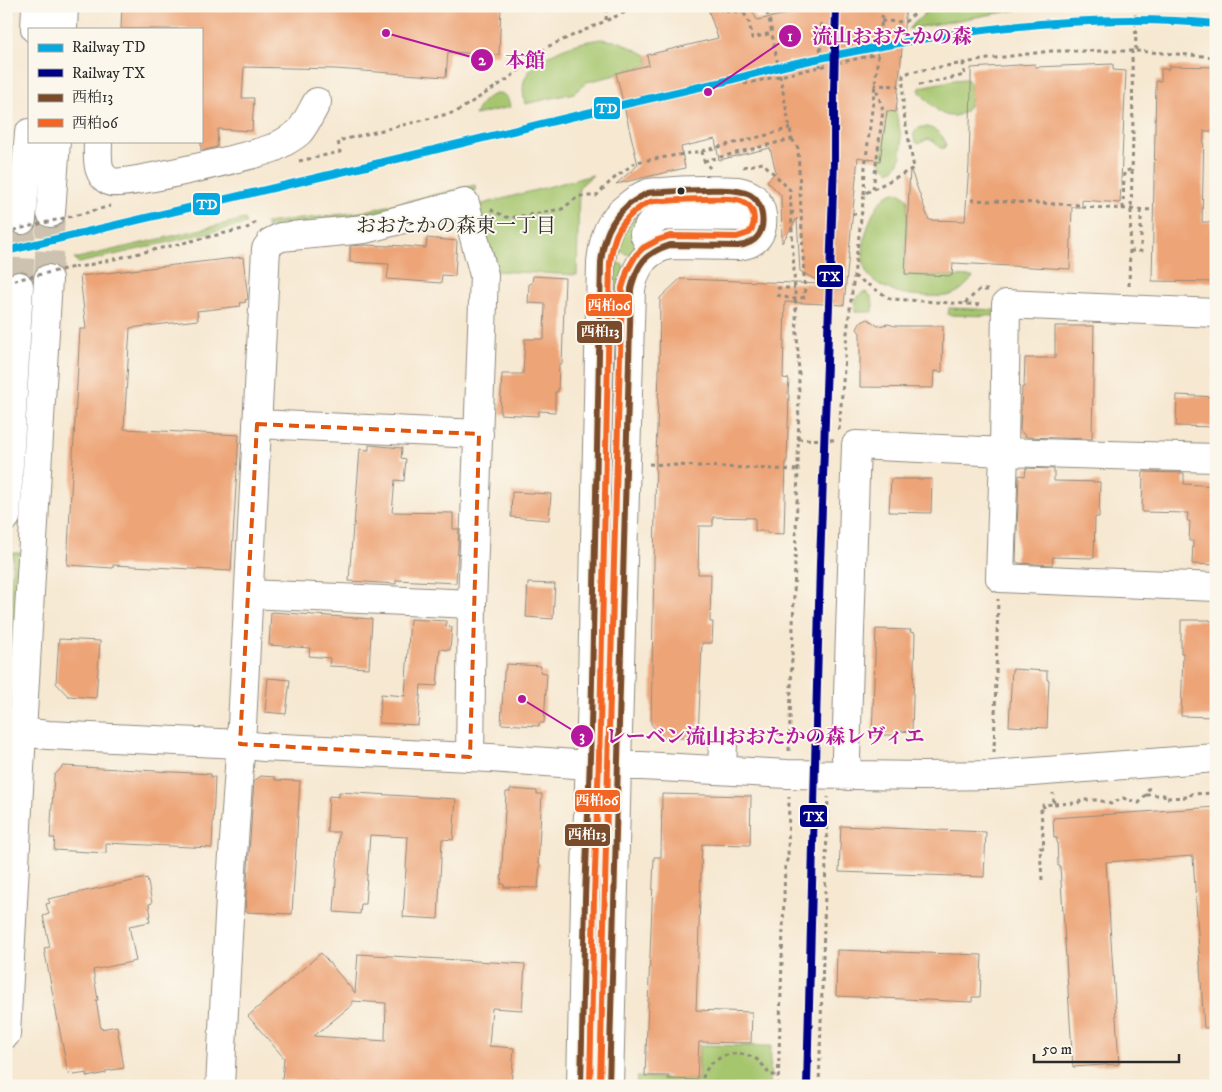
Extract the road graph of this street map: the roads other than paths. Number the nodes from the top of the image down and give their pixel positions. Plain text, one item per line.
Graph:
1 (36, 6) edge
2 (64, 6) edge
3 (35, 28) edge
4 (63, 28) edge
5 (317, 102) dead end
6 (28, 139) edge
7 (56, 142) edge
8 (98, 142) edge
9 (64, 214) tunnel mouth
10 (14, 226) tunnel mouth
11 (607, 233) junction
12 (648, 255) junction
13 (48, 279) tunnel mouth
14 (13, 284) tunnel mouth
15 (1216, 313) edge
16 (257, 424) junction
17 (479, 434) junction
18 (1004, 452) junction
19 (1216, 458) edge
20 (6, 517) edge
21 (1216, 587) edge
22 (248, 594) junction
23 (472, 604) junction
24 (22, 732) junction
25 (240, 744) junction
26 (470, 757) junction
27 (1216, 758) edge
28 (589, 765) junction
29 (617, 765) junction
30 (848, 776) junction
31 (6, 1034) edge
32 (220, 1086) edge
33 (581, 1086) edge
34 (609, 1086) edge

1 - 3 street
2 - 4 street
5 - 8 street
6 - 10 street
7 - 9 street
11 - 12 street
11 - 12 street
11 - 28 street
12 - 29 street
13 - 24 street
14 - 20 street
15 - 18 street
16 - 17 street
16 - 17 street
16 - 22 street
17 - 23 street
18 - 19 street
18 - 21 street
18 - 30 street
22 - 23 street
22 - 25 street
23 - 26 street
24 - 25 street
24 - 31 street
25 - 26 street
25 - 32 street
26 - 28 street
27 - 30 street
28 - 29 street
28 - 33 street
29 - 30 street
29 - 34 street

